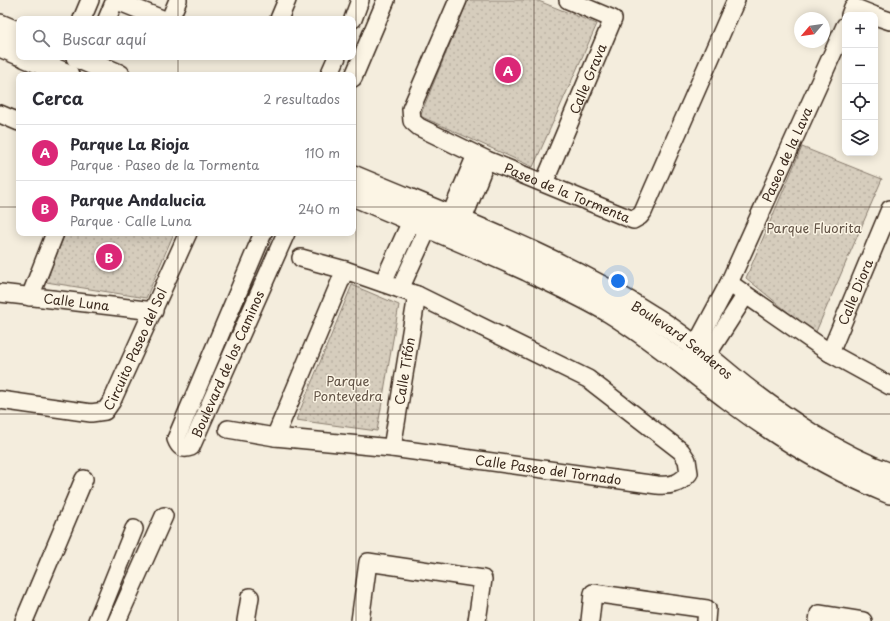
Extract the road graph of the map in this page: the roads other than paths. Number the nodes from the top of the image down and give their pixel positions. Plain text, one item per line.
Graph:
1 (90, 0) edge
2 (115, 0) edge
3 (178, 0) edge
4 (287, 0) edge
5 (360, 0) edge
6 (386, 0) edge
7 (458, 0) edge
8 (568, 0) edge
9 (736, 0) edge
10 (851, 12) edge
11 (866, 12) edge
12 (83, 16) edge
13 (108, 16) edge
14 (155, 16) edge
15 (171, 16) edge
16 (280, 16) edge
17 (354, 16) edge
18 (878, 17) edge
19 (890, 22) edge
20 (0, 25) edge
21 (16, 32) edge
22 (842, 33) edge
23 (0, 46) edge
24 (16, 53) edge
25 (37, 60) edge
26 (336, 60) edge
27 (86, 63) edge
28 (65, 68) edge
29 (111, 72) edge
30 (330, 72) edge
31 (356, 72) edge
32 (0, 114) edge
33 (16, 121) edge
34 (481, 157) junction
35 (356, 178) edge
36 (544, 183) junction
37 (356, 196) edge
38 (890, 209) edge
39 (438, 222) junction
40 (54, 236) edge
41 (187, 236) edge
42 (262, 236) edge
43 (285, 236) edge
44 (301, 258) dead end
45 (346, 270) junction
46 (383, 283) junction
47 (729, 283) junction
48 (400, 289) junction
49 (0, 293) edge
50 (418, 295) junction
51 (745, 296) junction
52 (30, 297) junction
53 (154, 311) junction
54 (830, 353) junction
55 (696, 360) junction
56 (890, 386) edge
57 (0, 400) edge
58 (228, 429) dead end
59 (275, 437) junction
60 (392, 448) junction
61 (890, 474) edge
62 (84, 479) dead end
63 (890, 493) edge
64 (164, 516) dead end
65 (134, 529) dead end
66 (250, 597) dead end
67 (24, 621) edge
68 (97, 621) edge
69 (117, 621) edge
70 (246, 621) edge
71 (360, 621) edge
72 (477, 621) edge
73 (590, 621) edge
74 (706, 621) edge
75 (818, 621) edge
76 (863, 621) edge

1 - 12 street
2 - 13 street
2 - 14 street
3 - 15 street
4 - 16 street
5 - 17 street
6 - 31 street
7 - 34 street, Paseo de la Tormenta
8 - 36 street, Calle Grava
9 - 36 street, Paseo de la Tormenta
10 - 11 street
18 - 19 street
20 - 21 main road
22 - 47 street, Paseo de la Lava
23 - 24 main road
25 - 28 main road
26 - 30 street
27 - 29 main road
32 - 33 street
34 - 36 street, Paseo de la Tormenta
34 - 39 street, Paseo de la Tormenta
35 - 39 main road, Boulevard Senderos
37 - 39 main road, Boulevard Senderos
38 - 54 street, Calle Diora
39 - 46 street
39 - 48 street
39 - 55 main road, Boulevard Senderos
40 - 52 street
41 - 53 street, Circuito Paseo del Sol
42 - 43 street, Boulevard de los Caminos
44 - 45 street, Calle Paseo del Tornado
45 - 46 street, Calle Paseo del Tornado
45 - 59 street
46 - 48 street, Calle Paseo del Tornado
47 - 51 street
47 - 55 street, Paseo de la Lava
48 - 50 street, Calle Paseo del Tornado
49 - 52 street, Calle Luna
50 - 60 street, Calle Tifón
50 - 60 street, Calle Paseo del Tornado
51 - 54 street
51 - 55 street
52 - 53 street, Calle Luna
53 - 57 street, Circuito Paseo del Sol
54 - 56 street
55 - 61 main road, Boulevard Senderos
55 - 63 main road, Boulevard Senderos
58 - 59 street, Calle Paseo del Tornado
59 - 60 street, Calle Paseo del Tornado
62 - 67 street
64 - 69 street
65 - 68 street
66 - 70 street
71 - 72 street
73 - 74 street
75 - 76 street

